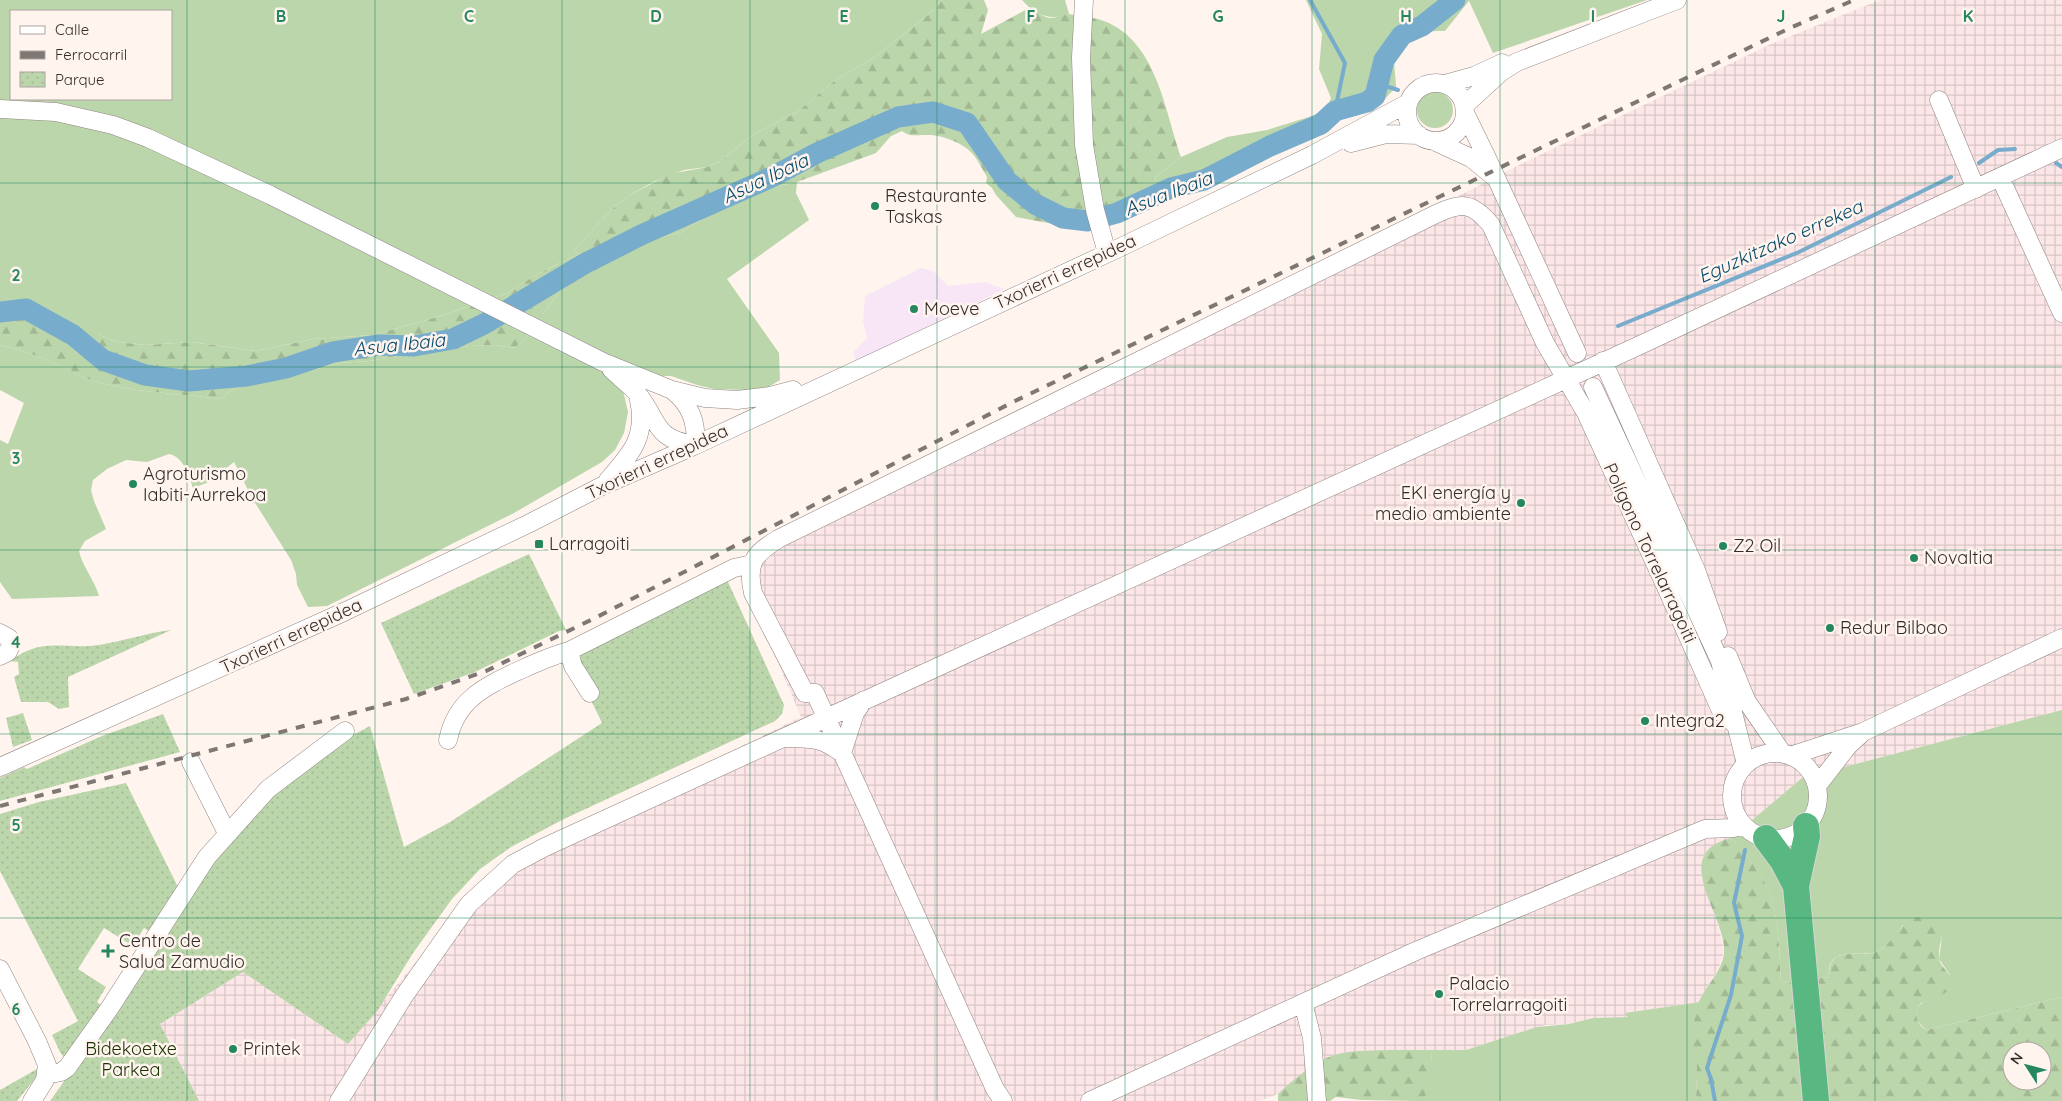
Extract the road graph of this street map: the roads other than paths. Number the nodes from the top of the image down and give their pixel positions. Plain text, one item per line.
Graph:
1 (1084, 0) edge
2 (1678, 0) edge
3 (1534, 54) junction
4 (1445, 84) junction
5 (1939, 100) dead end
6 (1408, 103) junction
7 (0, 108) edge
8 (1464, 110) junction
9 (1427, 138) junction
10 (2062, 148) edge
11 (1312, 155) junction
12 (2000, 177) junction
13 (1497, 180) junction
14 (1976, 189) junction
15 (1106, 254) junction
16 (2062, 313) edge
17 (1577, 353) dead end
18 (875, 361) junction
19 (1603, 361) junction
20 (1565, 380) junction
21 (642, 386) junction
22 (1592, 387) dead end
23 (672, 390) junction
24 (696, 445) junction
25 (602, 486) junction
26 (752, 564) junction
27 (0, 633) edge
28 (2062, 638) edge
29 (569, 652) junction
30 (0, 656) edge
31 (1720, 661) junction
32 (590, 693) dead end
33 (864, 700) junction
34 (1747, 702) junction
35 (826, 717) junction
36 (1736, 725) junction
37 (345, 731) dead end
38 (1863, 732) junction
39 (784, 738) junction
40 (448, 740) dead end
41 (842, 753) junction
42 (1787, 755) junction
43 (191, 762) dead end
44 (1746, 764) junction
45 (0, 767) edge
46 (1817, 786) junction
47 (1732, 795) junction
48 (1743, 825) junction
49 (1806, 826) junction
50 (1705, 829) junction
51 (227, 833) junction
52 (1766, 838) junction
53 (1796, 886) junction
54 (0, 969) edge
55 (1303, 1003) junction
56 (46, 1078) junction
57 (1817, 1096) edge
58 (1000, 1099) edge
59 (32, 1101) edge
60 (339, 1101) edge
61 (1090, 1101) edge
62 (1317, 1101) edge

1 - 15 street
2 - 3 street, Txorierri errepidea
3 - 4 street, Txorierri errepidea
3 - 8 street, Txorierri errepidea
4 - 6 street, Txorierri errepidea
4 - 8 street
5 - 14 street
6 - 9 street
6 - 11 street, Txorierri errepidea
7 - 21 street
8 - 9 street, Txorierri errepidea
8 - 13 street
9 - 11 street, Txorierri errepidea
9 - 13 street
10 - 12 street
11 - 15 street, Txorierri errepidea
12 - 14 street
12 - 16 street
13 - 17 street
14 - 19 street
15 - 18 street, Txorierri errepidea
18 - 23 street
18 - 24 street, Txorierri errepidea
19 - 20 street
19 - 34 street
20 - 26 street, Polígono Torrelarragoiti
20 - 33 street
20 - 36 street, Polígono Torrelarragoiti
21 - 23 street
21 - 24 street
21 - 25 street
22 - 31 street
23 - 24 street
24 - 25 street, Txorierri errepidea
25 - 45 street, Txorierri errepidea
26 - 29 street
26 - 35 street
27 - 30 street
28 - 38 street
29 - 32 street
29 - 40 street
31 - 34 street
31 - 36 street
33 - 35 street
33 - 41 street
34 - 42 street
35 - 39 street
35 - 41 street
36 - 44 street
37 - 51 street
38 - 42 street
38 - 46 street
39 - 41 street
39 - 60 street
41 - 58 street
42 - 44 street
42 - 46 street
43 - 51 street
44 - 47 street
46 - 49 street
47 - 48 street
47 - 50 street
48 - 50 street
48 - 52 street
49 - 52 street
49 - 53 highway
50 - 55 street
51 - 56 street
52 - 53 highway
53 - 57 highway
54 - 56 street
55 - 61 street
55 - 62 street
56 - 59 street

